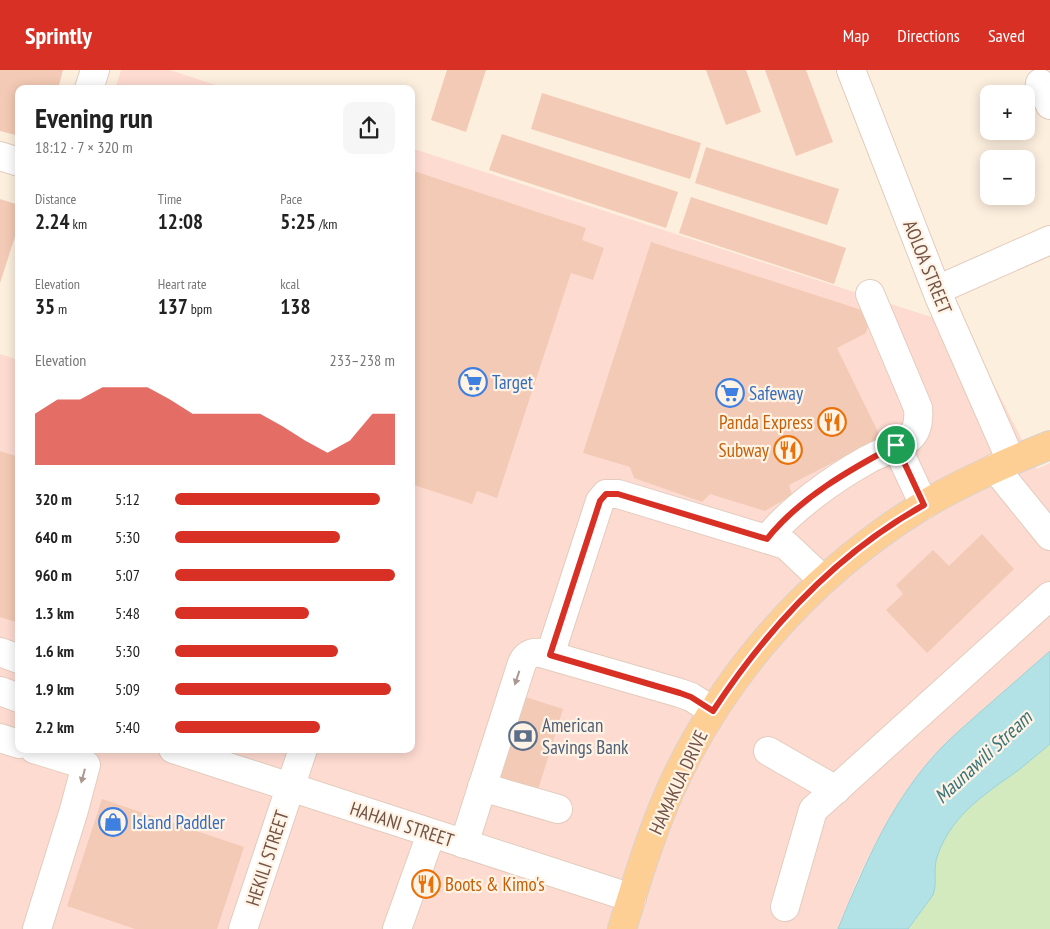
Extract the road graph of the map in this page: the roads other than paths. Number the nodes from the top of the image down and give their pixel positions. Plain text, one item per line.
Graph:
1 (95, 70) edge
2 (852, 70) edge
3 (90, 85) edge
4 (0, 156) edge
5 (15, 161) edge
6 (1050, 240) edge
7 (937, 290) junction
8 (870, 294) dead end
9 (896, 445) junction
10 (1050, 445) edge
11 (1003, 465) junction
12 (924, 505) junction
13 (1050, 536) edge
14 (767, 539) junction
15 (823, 580) junction
16 (1050, 596) edge
17 (0, 652) edge
18 (550, 655) junction
19 (15, 657) edge
20 (0, 691) edge
21 (15, 697) edge
22 (713, 711) junction
23 (0, 738) edge
24 (15, 743) edge
25 (768, 751) dead end
26 (47, 753) edge
27 (184, 753) edge
28 (302, 753) edge
29 (482, 787) junction
30 (290, 788) junction
31 (836, 790) junction
32 (558, 808) dead end
33 (432, 834) junction
34 (464, 844) junction
35 (632, 898) junction
36 (785, 907) dead end
37 (37, 929) edge
38 (243, 929) edge
39 (397, 929) edge
40 (622, 929) edge

1 - 3 street
2 - 7 street, AOLOA STREET
4 - 5 street
6 - 7 street
7 - 11 street, AOLOA STREET
8 - 9 street
9 - 12 street
9 - 14 street
10 - 11 main road, HAMAKUA DRIVE
11 - 12 main road, HAMAKUA DRIVE
11 - 13 street, AOLOA STREET
12 - 15 main road, HAMAKUA DRIVE
14 - 15 street
14 - 18 street
15 - 22 main road, HAMAKUA DRIVE
16 - 31 street
17 - 19 street
18 - 22 street
18 -> 29 street
20 - 21 street
22 - 35 main road, HAMAKUA DRIVE
23 - 24 street
25 - 31 street
26 -> 37 street
27 - 30 street, HAHANI STREET
28 - 30 street, HEKILI STREET
29 - 32 street
29 - 34 street
30 - 33 street, HAHANI STREET
30 - 38 street, HEKILI STREET
31 - 36 street
33 - 34 street, HAHANI STREET
33 - 39 street
34 - 35 street, HAHANI STREET
35 - 40 main road, HAMAKUA DRIVE

